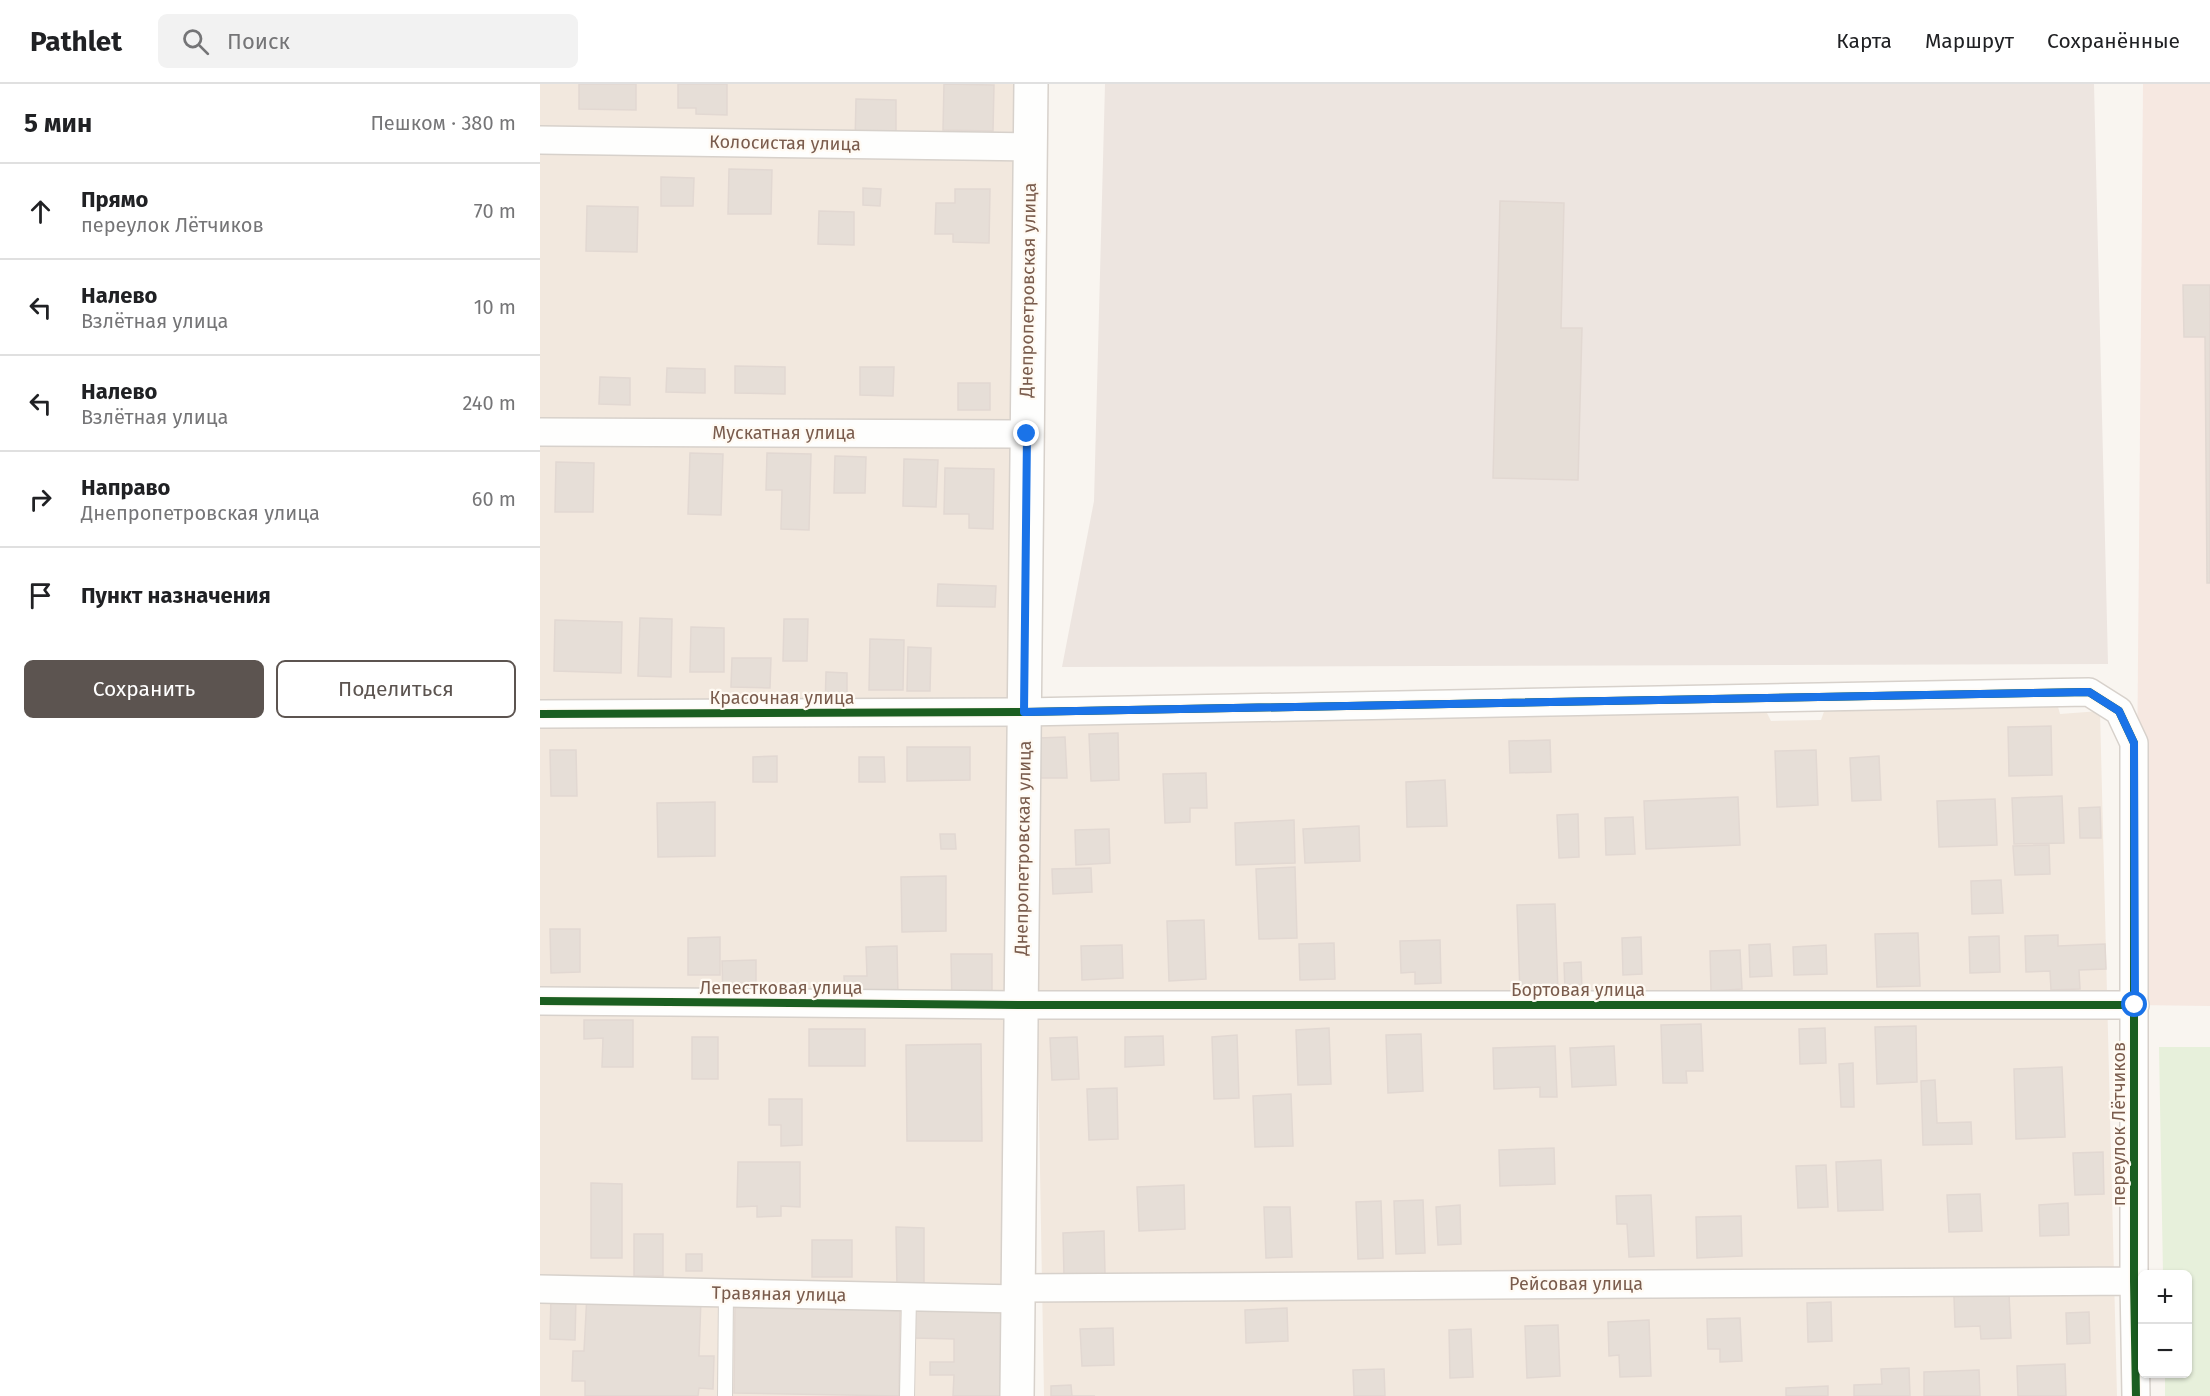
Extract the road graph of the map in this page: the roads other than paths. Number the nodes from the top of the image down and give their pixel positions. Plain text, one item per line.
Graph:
1 (1030, 84) edge
2 (540, 140) edge
3 (1030, 147) junction
4 (540, 432) edge
5 (1027, 434) junction
6 (2119, 711) joint
7 (1024, 712) junction
8 (540, 714) edge
9 (540, 1001) edge
10 (1021, 1005) junction
11 (2135, 1005) junction
12 (2134, 1281) junction
13 (540, 1289) edge
14 (726, 1293) junction
15 (1018, 1294) junction
16 (909, 1297) junction
17 (725, 1396) edge
18 (907, 1396) edge
19 (1017, 1396) edge
20 (2136, 1396) edge

1 - 3 street, Днепропетровская улица
2 - 3 street, Колосистая улица
3 - 5 street, Днепропетровская улица
4 - 5 street, Мускатная улица
5 - 7 street, Днепропетровская улица
6 - 7 street, Красочная улица
6 - 11 street, переулок Лётчиков
7 - 8 street, Красочная улица
7 - 10 street, Днепропетровская улица
9 - 10 street, Лепестковая улица
10 - 11 street, Бортовая улица
10 - 15 street, Днепропетровская улица
11 - 12 street, переулок Лётчиков
12 - 15 street, Рейсовая улица
12 - 20 street, переулок Лётчиков
13 - 14 street, Травяная улица
14 - 16 street, Травяная улица
14 - 17 lane
15 - 16 street, Травяная улица
15 - 19 street, Днепропетровская улица
16 - 18 lane

